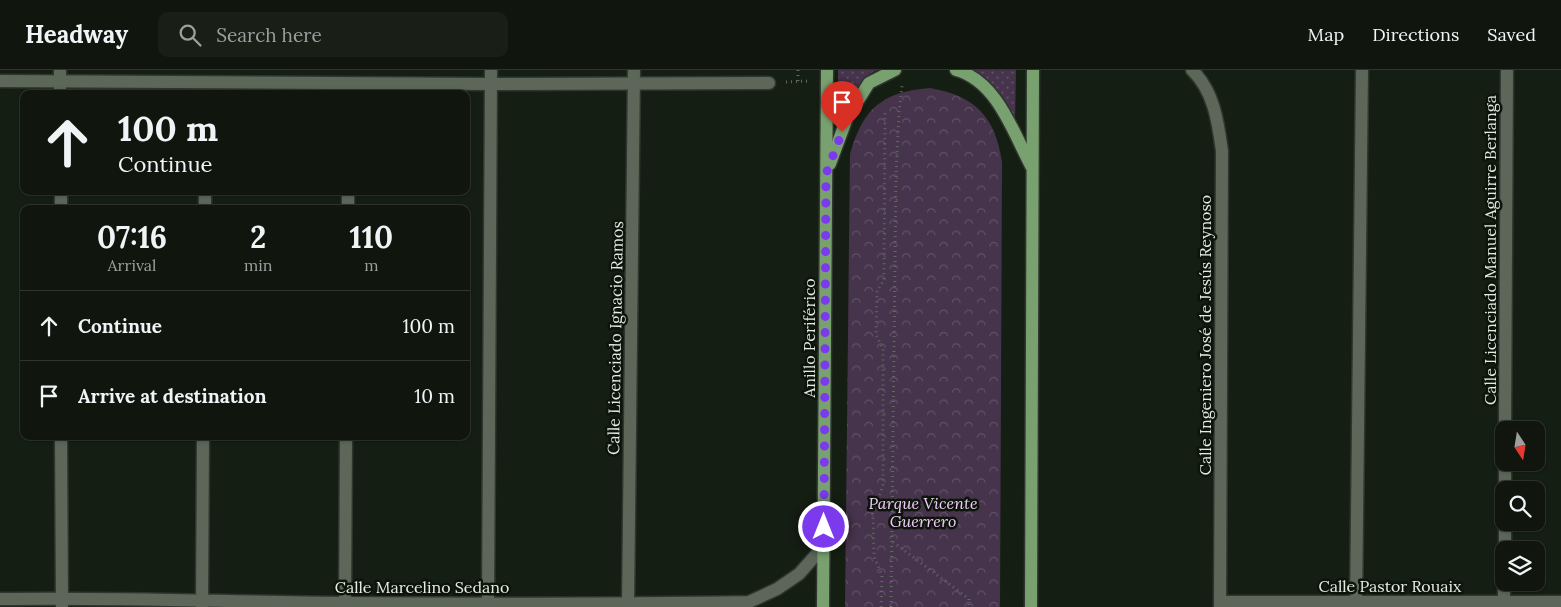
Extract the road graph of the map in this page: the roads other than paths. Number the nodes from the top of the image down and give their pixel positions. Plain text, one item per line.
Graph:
1 (492, 70) edge
2 (828, 70) edge
3 (895, 70) edge
4 (956, 70) edge
5 (1033, 70) edge
6 (1192, 70) edge
7 (1362, 70) edge
8 (1506, 70) edge
9 (634, 76) edge
10 (0, 81) edge
11 (60, 82) edge
12 (769, 83) dead end
13 (492, 84) junction
14 (205, 88) edge
15 (349, 88) edge
16 (1032, 168) junction
17 (826, 174) junction
18 (1505, 421) edge
19 (61, 440) edge
20 (203, 440) edge
21 (346, 440) edge
22 (823, 547) junction
23 (1504, 591) edge
24 (0, 599) edge
25 (62, 602) edge
26 (1561, 602) edge
27 (202, 604) edge
28 (1220, 604) edge
29 (344, 605) edge
30 (488, 605) edge
31 (628, 605) edge
32 (1356, 605) edge
33 (1504, 605) edge
34 (823, 607) edge
35 (1031, 607) edge

1 - 13 street
2 - 17 main road, Anillo Periférico
3 - 17 main road
4 - 16 main road
5 - 16 main road
6 - 28 street, Calle Ingeniero José de Jesús Reynoso
7 - 32 street
8 - 18 street, Calle Licenciado Manuel Aguirre Berlanga
9 - 12 street
9 - 13 street
9 - 31 street, Calle Licenciado Ignacio Ramos
10 - 11 street
11 - 14 street
13 - 15 street
13 - 30 street
14 - 15 street
16 - 35 main road
17 - 22 main road, Anillo Periférico
19 - 25 street
20 - 27 street
21 - 29 street
22 - 31 street, Calle Marcelino Sedano
22 - 34 main road, Anillo Periférico
23 - 33 street
24 - 25 street, Calle Marcelino Sedano
25 - 27 street, Calle Marcelino Sedano
26 - 33 street, Calle Pastor Rouaix
27 - 29 street, Calle Marcelino Sedano
28 - 32 street, Calle Pastor Rouaix
29 - 30 street, Calle Marcelino Sedano
30 - 31 street, Calle Marcelino Sedano
32 - 33 street, Calle Pastor Rouaix

